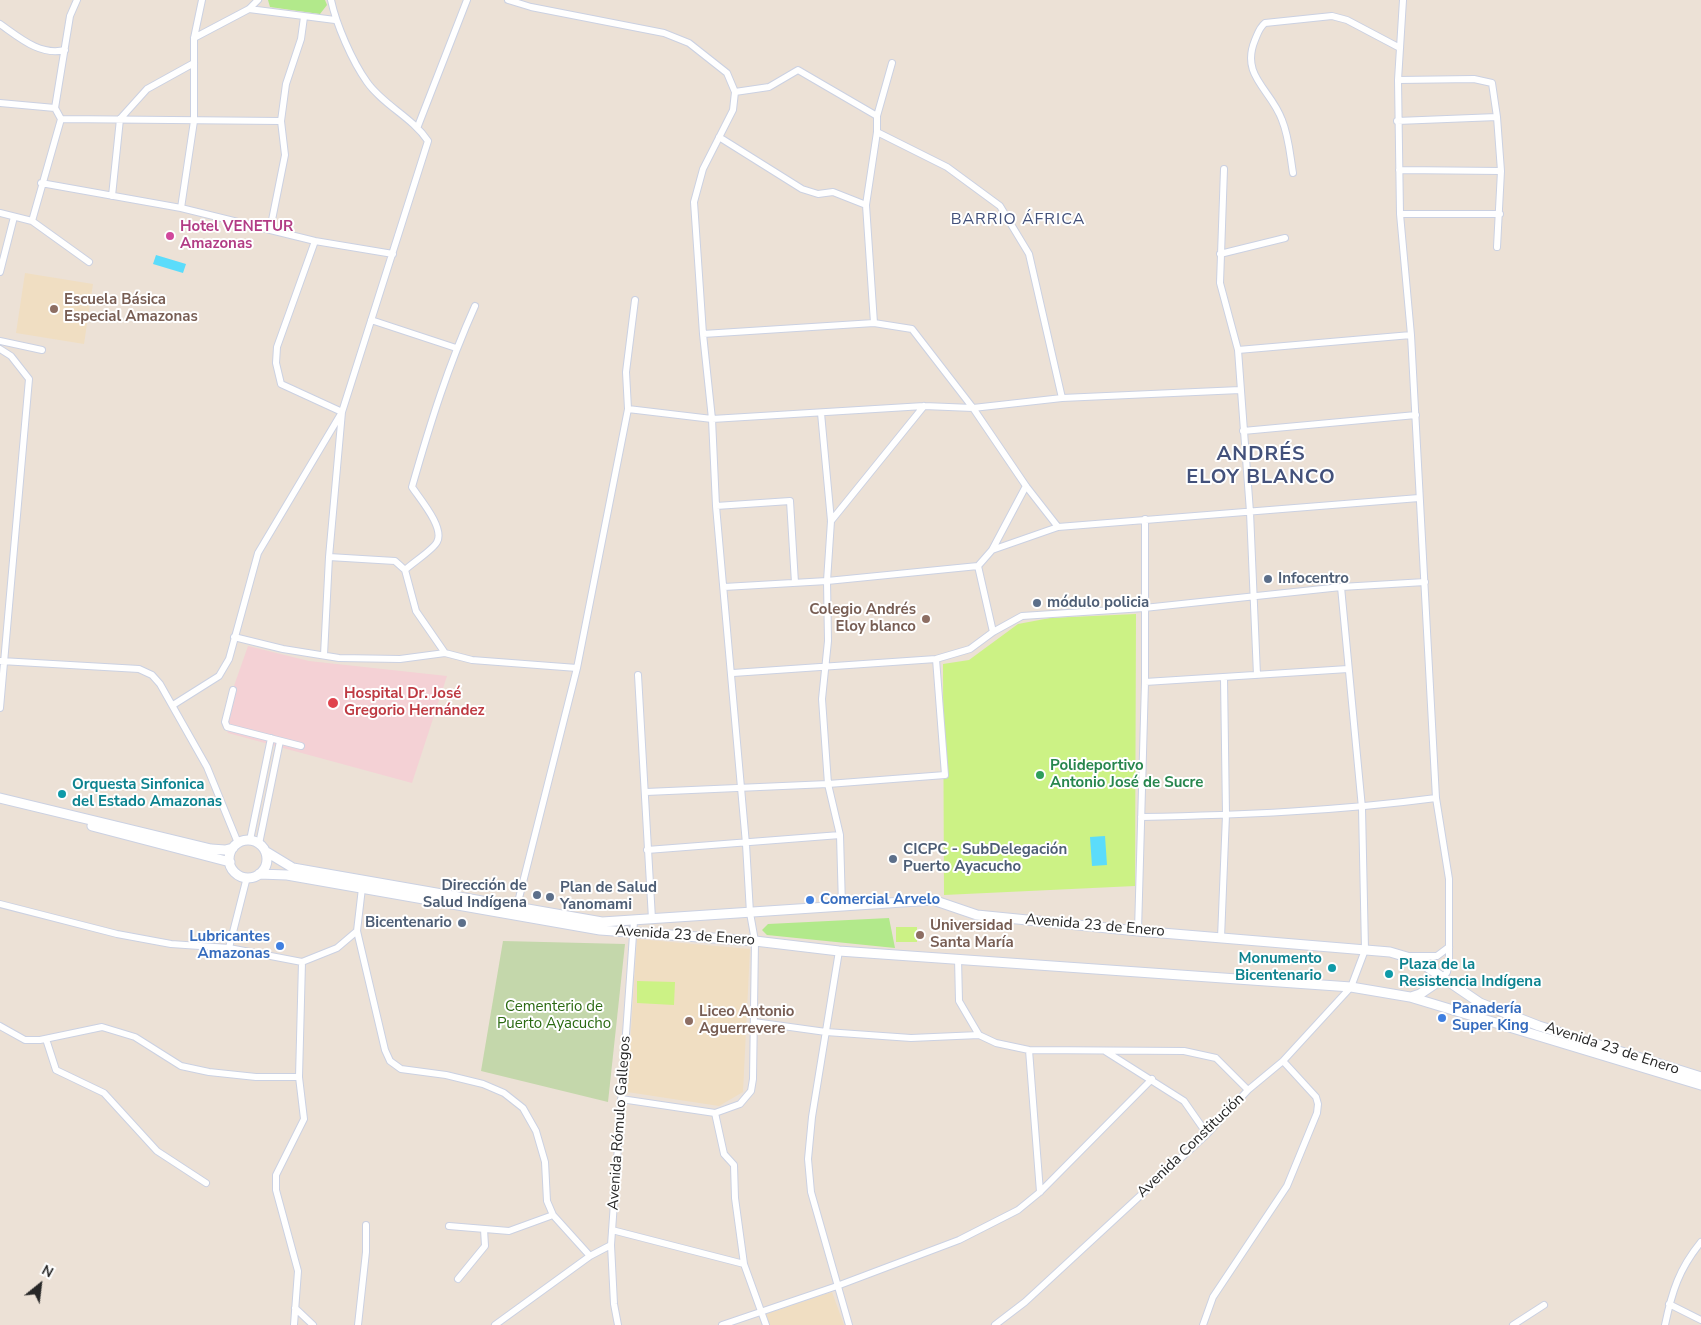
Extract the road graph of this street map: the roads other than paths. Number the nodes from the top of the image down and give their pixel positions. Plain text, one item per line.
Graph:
1 (77, 0) edge
2 (202, 0) edge
3 (258, 0) edge
4 (331, 0) edge
5 (467, 0) edge
6 (508, 0) edge
7 (1403, 0) edge
8 (248, 9) junction
9 (304, 17) junction
10 (335, 20) junction
11 (0, 24) edge
12 (194, 38) junction
13 (1400, 48) junction
14 (65, 50) junction
15 (194, 63) junction
16 (892, 63) dead end
17 (1398, 80) junction
18 (735, 92) junction
19 (0, 103) edge
20 (55, 108) junction
21 (877, 116) junction
22 (1497, 117) junction
23 (61, 119) junction
24 (120, 119) junction
25 (194, 121) junction
26 (281, 121) junction
27 (1397, 121) junction
28 (418, 126) junction
29 (877, 132) junction
30 (719, 137) junction
31 (1224, 170) dead end
32 (1400, 170) junction
33 (1501, 171) junction
34 (1294, 173) dead end
35 (41, 183) junction
36 (112, 196) junction
37 (866, 205) junction
38 (181, 208) junction
39 (0, 213) edge
40 (1400, 214) junction
41 (1500, 214) junction
42 (14, 217) junction
43 (32, 220) junction
44 (270, 230) junction
45 (1285, 238) dead end
46 (315, 241) junction
47 (1497, 247) dead end
48 (393, 254) junction
49 (1220, 254) junction
50 (89, 262) dead end
51 (0, 272) edge
52 (635, 300) dead end
53 (475, 306) dead end
54 (371, 320) junction
55 (874, 323) junction
56 (703, 334) junction
57 (1411, 335) junction
58 (0, 341) edge
59 (456, 348) junction
60 (0, 349) edge
61 (42, 350) dead end
62 (1238, 350) junction
63 (1240, 390) junction
64 (1062, 398) junction
65 (924, 406) junction
66 (973, 408) junction
67 (628, 409) junction
68 (342, 412) junction
69 (821, 413) junction
70 (1416, 415) junction
71 (712, 419) junction
72 (1243, 431) junction
73 (1026, 486) junction
74 (1419, 498) junction
75 (716, 506) junction
76 (1250, 512) junction
77 (1145, 519) junction
78 (832, 521) junction
79 (1058, 528) junction
80 (992, 550) junction
81 (329, 557) junction
82 (978, 566) junction
83 (405, 570) junction
84 (827, 581) junction
85 (1425, 582) junction
86 (795, 583) junction
87 (724, 587) junction
88 (1341, 587) junction
89 (1255, 596) junction
90 (1144, 608) junction
91 (993, 632) junction
92 (234, 637) junction
93 (445, 653) junction
94 (324, 655) junction
95 (936, 659) junction
96 (2, 662) edge
97 (577, 668) junction
98 (826, 668) junction
99 (1348, 669) junction
100 (733, 673) junction
101 (638, 674) dead end
102 (1257, 675) junction
103 (1224, 678) junction
104 (1145, 682) junction
105 (233, 690) dead end
106 (173, 705) junction
107 (0, 708) edge
108 (271, 738) junction
109 (280, 741) junction
110 (301, 746) dead end
111 (828, 784) junction
112 (741, 787) junction
113 (646, 792) junction
114 (0, 798) edge
115 (1436, 798) junction
116 (0, 803) edge
117 (1362, 808) junction
118 (1226, 815) junction
119 (1141, 817) junction
120 (840, 835) junction
121 (250, 840) junction
122 (746, 844) junction
123 (235, 846) junction
124 (262, 847) junction
125 (647, 850) junction
126 (230, 862) junction
127 (259, 874) junction
128 (247, 878) junction
129 (362, 888) junction
130 (0, 904) edge
131 (842, 906) junction
132 (515, 912) junction
133 (750, 913) junction
134 (652, 919) junction
135 (634, 921) junction
136 (357, 931) junction
137 (1138, 931) junction
138 (634, 932) junction
139 (1221, 938) junction
140 (756, 941) junction
141 (1449, 947) junction
142 (229, 948) junction
143 (1365, 950) junction
144 (839, 951) junction
145 (1409, 956) junction
146 (958, 958) junction
147 (302, 962) junction
148 (1425, 966) junction
149 (1442, 979) junction
150 (1351, 986) junction
151 (1428, 990) junction
152 (1410, 997) junction
153 (754, 1022) junction
154 (0, 1026) edge
155 (826, 1032) junction
156 (979, 1035) junction
157 (46, 1039) junction
158 (1029, 1050) junction
159 (1104, 1050) junction
160 (1283, 1061) junction
161 (299, 1077) junction
162 (1701, 1077) edge
163 (1152, 1079) junction
164 (1701, 1085) edge
165 (1248, 1090) junction
166 (621, 1099) junction
167 (715, 1113) junction
168 (1207, 1134) junction
169 (206, 1183) dead end
170 (1040, 1192) junction
171 (553, 1215) junction
172 (366, 1225) dead end
173 (448, 1226) dead end
174 (484, 1230) junction
175 (612, 1230) junction
176 (1701, 1242) edge
177 (611, 1245) junction
178 (590, 1256) junction
179 (744, 1264) junction
180 (458, 1279) dead end
181 (837, 1286) junction
182 (1669, 1304) junction
183 (1544, 1305) dead end
184 (295, 1308) junction
185 (762, 1312) junction
186 (1701, 1320) edge
187 (294, 1325) edge
188 (313, 1325) edge
189 (358, 1325) edge
190 (495, 1325) edge
191 (618, 1325) edge
192 (722, 1325) edge
193 (766, 1325) edge
194 (849, 1325) edge
195 (995, 1325) edge
196 (1203, 1325) edge
197 (1513, 1325) edge
198 (1665, 1325) edge

1 - 14 street
2 - 12 street
3 - 8 street
4 - 10 street
5 - 28 street
6 - 18 street
7 - 13 street
8 - 9 street
8 - 12 street
9 - 10 street
9 - 26 street
10 - 28 street
11 - 14 street
12 - 15 street
13 - 17 street
13 - 34 street
14 - 20 street
15 - 24 street
15 - 25 street
16 - 21 street
17 - 22 street
17 - 27 street
18 - 21 street
18 - 30 street
19 - 20 street
20 - 23 street
21 - 29 street
22 - 27 street
22 - 33 street
23 - 24 street
23 - 35 street
24 - 25 street
24 - 36 street
25 - 26 street
25 - 38 street
26 - 44 street
27 - 32 street
28 - 48 street
29 - 37 street
29 - 64 street
30 - 37 street
30 - 56 street
31 - 49 street
32 - 33 street
32 - 40 street
33 - 41 street
35 - 36 street
35 - 43 street
36 - 38 street
37 - 55 street
38 - 44 street
39 - 42 street
40 - 41 street
40 - 57 street
41 - 47 street
42 - 43 street
42 - 51 street
43 - 50 street
44 - 46 street
45 - 49 street
46 - 48 street
46 - 68 street
48 - 54 street
49 - 62 street
52 - 67 street
53 - 59 street
54 - 59 street
54 - 68 street
55 - 56 street
55 - 66 street
56 - 71 street
57 - 62 street
57 - 70 street
58 - 61 street
59 - 83 street
60 - 96 street
62 - 63 street
63 - 64 street
63 - 72 street
64 - 66 street
65 - 66 street
65 - 69 street
65 - 78 street
66 - 73 street
67 - 71 street
67 - 97 street
68 - 81 street
68 - 92 street
69 - 71 street
69 - 78 street
70 - 72 street
70 - 74 street
71 - 75 street
72 - 76 street
73 - 79 street
73 - 80 street
74 - 76 street
74 - 85 street
75 - 86 street
75 - 87 street
76 - 77 street
76 - 89 street
77 - 79 street
77 - 90 street
78 - 84 street
79 - 80 street
80 - 82 street
81 - 83 street
81 - 94 street
82 - 84 street
82 - 91 street
83 - 93 street
84 - 86 street
84 - 98 street
85 - 88 street
85 - 115 street
86 - 87 street
87 - 100 street
88 - 89 street
88 - 99 street
89 - 90 street
89 - 102 street
90 - 91 street
90 - 104 street
91 - 95 street
92 - 94 street
92 - 106 street
93 - 94 street
93 - 97 street
95 - 98 street
95 - 111 street
96 - 106 street
96 - 107 street
97 - 132 street
98 - 100 street
98 - 111 street
99 - 102 street
99 - 117 street
100 - 112 street
101 - 113 street
102 - 103 street
103 - 104 street
103 - 118 street
104 - 119 street
105 - 108 street
106 - 123 street
108 - 109 street
108 - 121 street
109 - 110 street
109 - 124 street
111 - 112 street
111 - 120 street
112 - 113 street
112 - 122 street
113 - 125 street
114 - 123 main road
115 - 117 street
115 - 141 street
116 - 126 main road
117 - 118 street
117 - 143 street
118 - 119 street
118 - 139 street
119 - 137 street
120 - 122 street
120 - 131 street
121 - 123 main road
121 - 124 main road, Avenida 23 de Enero
122 - 125 street
122 - 133 street
123 - 126 main road
124 - 127 main road
124 - 132 main road, Avenida 23 de Enero
125 - 134 street
126 - 128 main road
127 - 128 main road, Avenida 23 de Enero
127 - 129 main road, Avenida 23 de Enero
128 - 142 street
129 - 132 main road, Avenida 23 de Enero
129 - 136 street
130 - 142 street
131 - 133 main road, Avenida 23 de Enero
131 - 137 main road, Avenida 23 de Enero
132 - 135 main road, Avenida 23 de Enero
132 - 138 main road, Avenida 23 de Enero
133 - 134 main road, Avenida 23 de Enero
133 - 140 street
134 - 135 main road, Avenida 23 de Enero
135 - 138 street, Avenida Rómulo Gallegos
136 - 147 street
136 - 171 street
137 - 139 main road, Avenida 23 de Enero
138 - 140 main road, Avenida 23 de Enero
138 - 166 street, Avenida Rómulo Gallegos
139 - 143 main road, Avenida 23 de Enero
140 - 144 main road, Avenida 23 de Enero
140 - 153 street
141 - 145 street
141 - 149 street
142 - 147 street
143 - 145 main road, Avenida 23 de Enero
143 - 150 street, Avenida Constitución
144 - 146 main road, Avenida 23 de Enero
144 - 155 street
145 - 148 main road, Avenida 23 de Enero
146 - 150 main road, Avenida 23 de Enero
146 - 156 street
147 - 161 street
148 - 149 main road, Avenida 23 de Enero
148 - 151 main road
149 - 151 main road
149 - 162 main road, Avenida 23 de Enero
150 - 152 main road, Avenida 23 de Enero
150 - 160 street, Avenida Constitución
151 - 152 main road
152 - 164 main road, Avenida 23 de Enero
153 - 155 street
153 - 167 street
154 - 157 street
155 - 156 street
155 - 181 street
156 - 158 street
157 - 161 street
157 - 169 street
158 - 159 street
158 - 170 street
159 - 163 street
159 - 165 street
160 - 165 street, Avenida Constitución
160 - 196 street
161 - 184 street
163 - 168 street
163 - 170 street
165 - 168 street, Avenida Constitución
166 - 167 street
166 - 175 street, Avenida Rómulo Gallegos
167 - 179 street
168 - 195 street, Avenida Constitución
170 - 181 street
171 - 174 street
171 - 178 street
172 - 189 street
173 - 174 street
174 - 180 street
175 - 177 street, Avenida Rómulo Gallegos
175 - 179 street
176 - 182 street
177 - 178 street
177 - 191 street, Avenida Rómulo Gallegos
178 - 190 street
179 - 185 street
181 - 185 street
181 - 194 street
182 - 186 street
182 - 198 street
183 - 197 street
184 - 187 street
184 - 188 street
185 - 192 street
185 - 193 street

